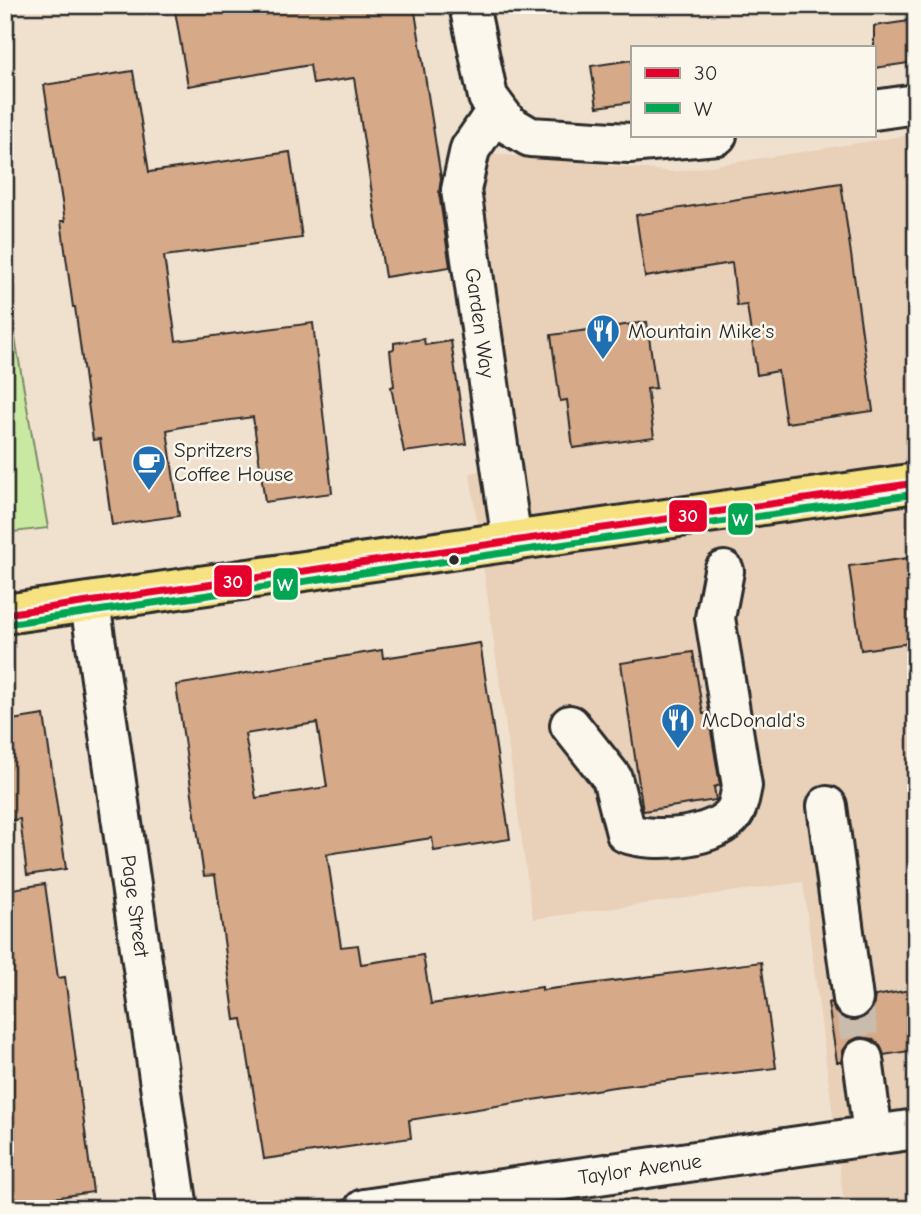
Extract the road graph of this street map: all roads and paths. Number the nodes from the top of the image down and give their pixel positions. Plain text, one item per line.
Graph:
1 (469, 5) edge
2 (916, 104) edge
3 (876, 110) edge
4 (496, 111) junction
5 (706, 136) edge
6 (916, 483) edge
7 (512, 542) junction
8 (724, 571) dead end
9 (90, 603) junction
10 (5, 614) edge
11 (570, 725) dead end
12 (827, 806) dead end
13 (853, 999) tunnel mouth
14 (863, 1059) tunnel mouth
15 (916, 1129) edge
16 (873, 1135) junction
17 (178, 1209) edge
18 (364, 1209) edge

1 - 4 street
2 - 3 street
4 - 5 street
4 - 7 street, Garden Way
6 - 7 main road
7 - 9 main road
8 - 11 street
9 - 10 main road
9 - 17 street, Page Street
12 - 13 street
14 - 16 street
15 - 16 street, Taylor Avenue
16 - 18 street, Taylor Avenue

